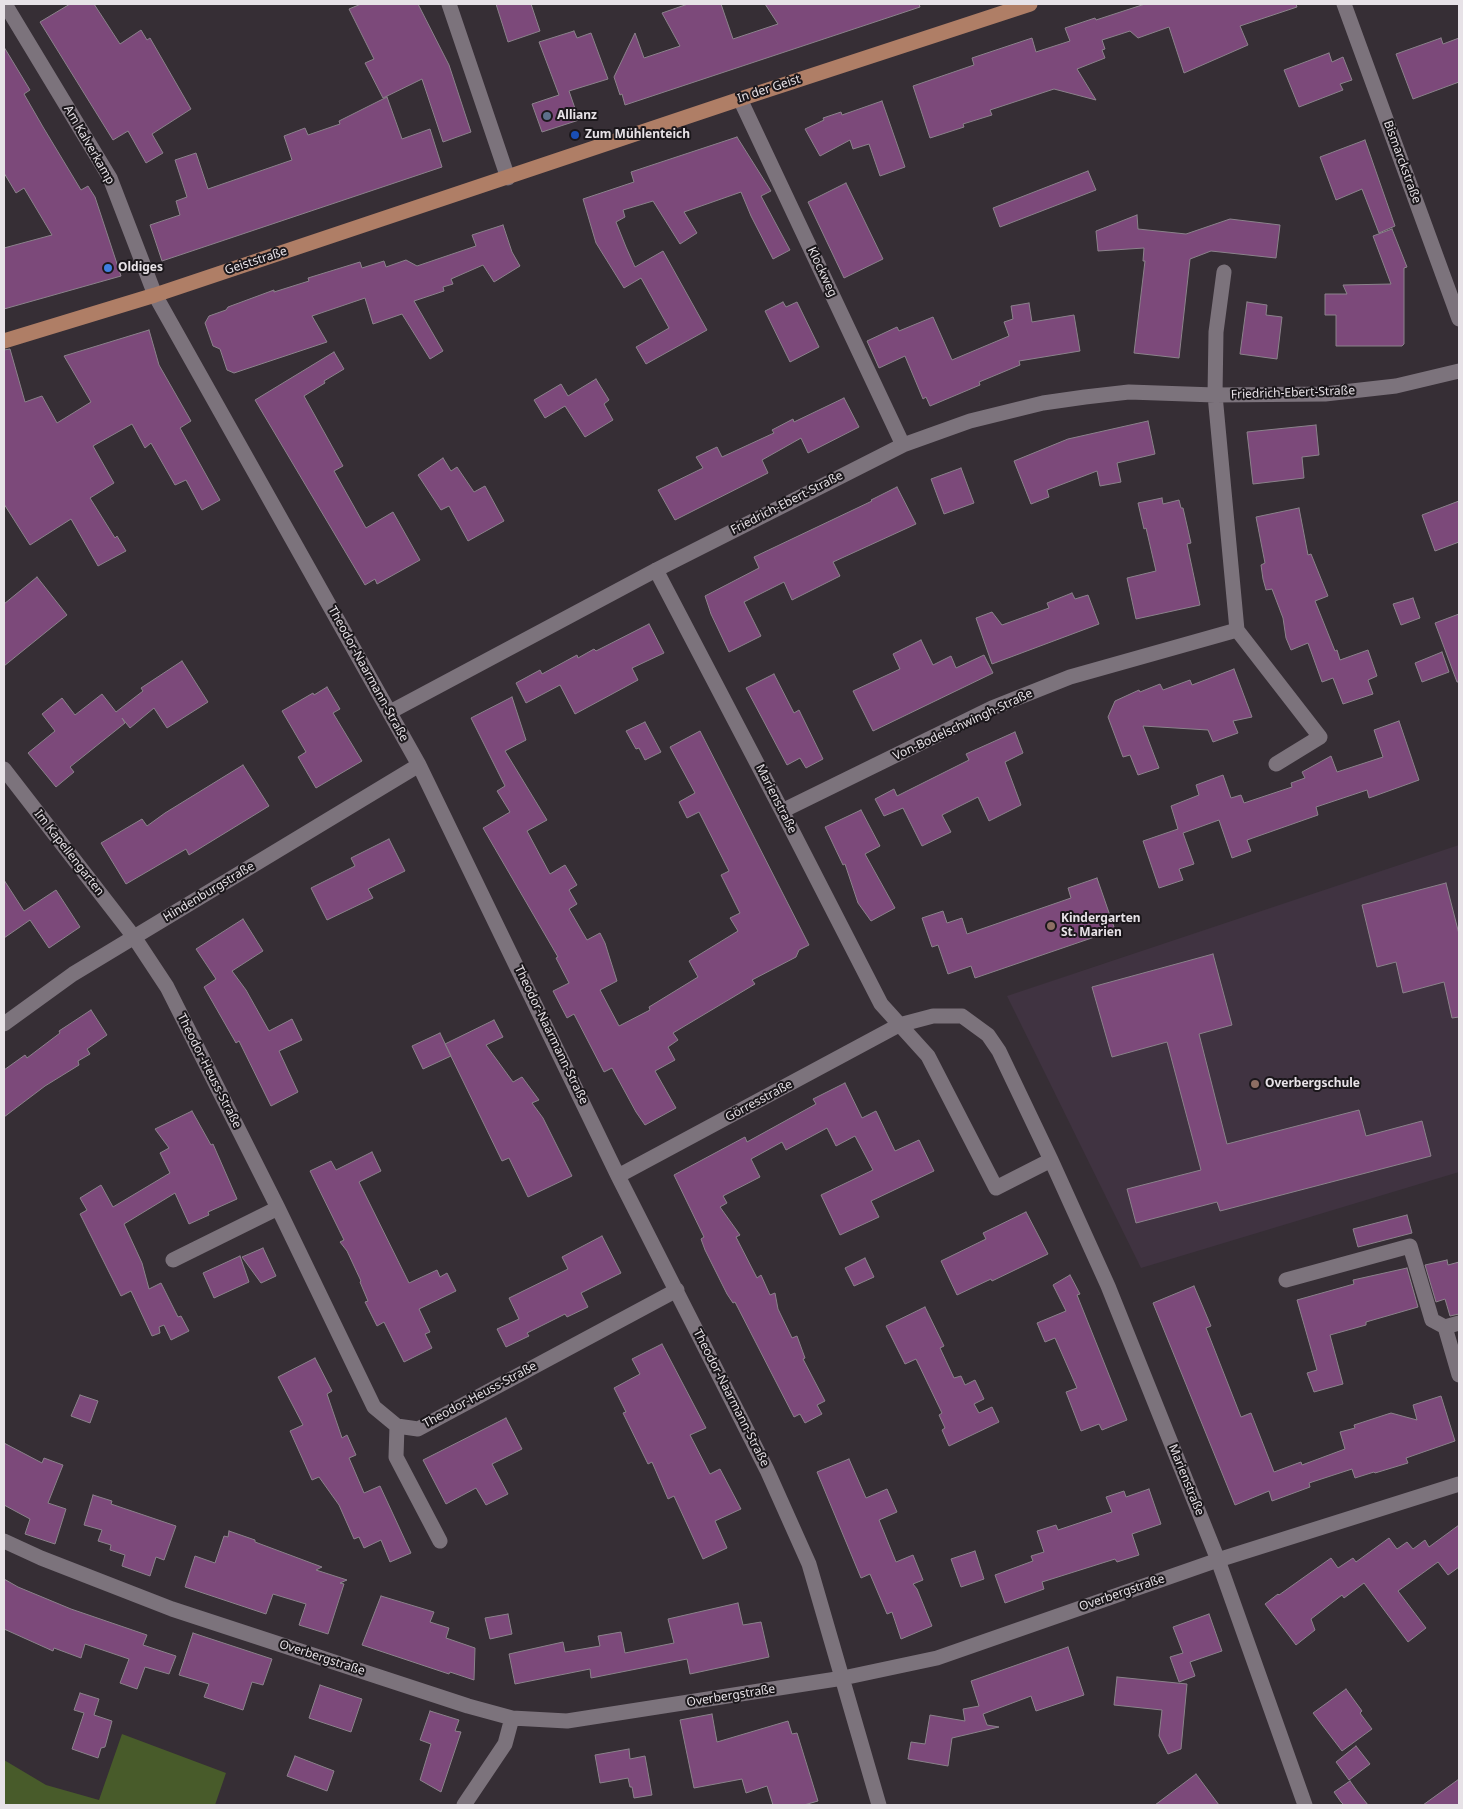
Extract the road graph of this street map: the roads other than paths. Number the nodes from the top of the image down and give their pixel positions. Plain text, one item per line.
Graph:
1 (5, 4) edge
2 (449, 4) edge
3 (1030, 4) edge
4 (1344, 4) edge
5 (740, 99) junction
6 (508, 178) junction
7 (1224, 272) dead end
8 (155, 295) junction
9 (1459, 319) edge
10 (4, 341) edge
11 (1459, 371) edge
12 (1215, 395) junction
13 (903, 445) junction
14 (656, 570) junction
15 (1236, 630) junction
16 (390, 712) junction
17 (1276, 764) dead end
18 (419, 765) junction
19 (4, 769) edge
20 (782, 811) junction
21 (134, 937) junction
22 (4, 1024) edge
23 (899, 1025) junction
24 (1051, 1160) junction
25 (618, 1176) junction
26 (278, 1208) junction
27 (173, 1260) dead end
28 (1286, 1280) dead end
29 (677, 1290) junction
30 (1452, 1325) edge
31 (1459, 1375) edge
32 (397, 1426) junction
33 (1459, 1484) edge
34 (4, 1541) edge
35 (440, 1541) dead end
36 (1218, 1560) junction
37 (843, 1678) junction
38 (512, 1718) junction
39 (464, 1805) edge
40 (879, 1805) edge
41 (1305, 1805) edge

1 - 8 street, Am Kalverkamp
2 - 6 street
3 - 5 main road, In der Geist
4 - 9 street, Bismarckstraße
5 - 6 main road, In der Geist
5 - 13 street, Klockweg
6 - 8 main road, Geiststraße
7 - 12 street, Friedrich-Ebert-Straße
8 - 10 main road, Geiststraße
8 - 16 street, Theodor-Naarmann-Straße
11 - 12 street, Friedrich-Ebert-Straße
12 - 13 street, Friedrich-Ebert-Straße
12 - 15 street
13 - 14 street, Friedrich-Ebert-Straße
14 - 16 street, Friedrich-Ebert-Straße
14 - 20 street, Marienstraße
15 - 17 street
15 - 20 street, Von-Bodelschwingh-Straße
16 - 18 street, Theodor-Naarmann-Straße
18 - 21 street, Hindenburgstraße
18 - 25 street, Theodor-Naarmann-Straße
19 - 21 street, Im Kapellengarten
20 - 23 street, Marienstraße
21 - 22 street, Hindenburgstraße
21 - 26 street, Theodor-Heuss-Straße
23 - 24 street, Marienstraße
23 - 24 street, Marienstraße
23 - 25 street, Görresstraße
24 - 36 street, Marienstraße
25 - 29 street, Theodor-Naarmann-Straße
26 - 27 street
26 - 32 street, Theodor-Heuss-Straße
28 - 30 street
29 - 32 street, Theodor-Heuss-Straße
29 - 37 street, Theodor-Naarmann-Straße
30 - 31 street
32 - 35 street
33 - 36 street, Overbergstraße
34 - 38 street, Overbergstraße
36 - 37 street, Overbergstraße
36 - 41 street, Marienstraße
37 - 38 street, Overbergstraße
37 - 40 street, Theodor-Naarmann-Straße
38 - 39 street

